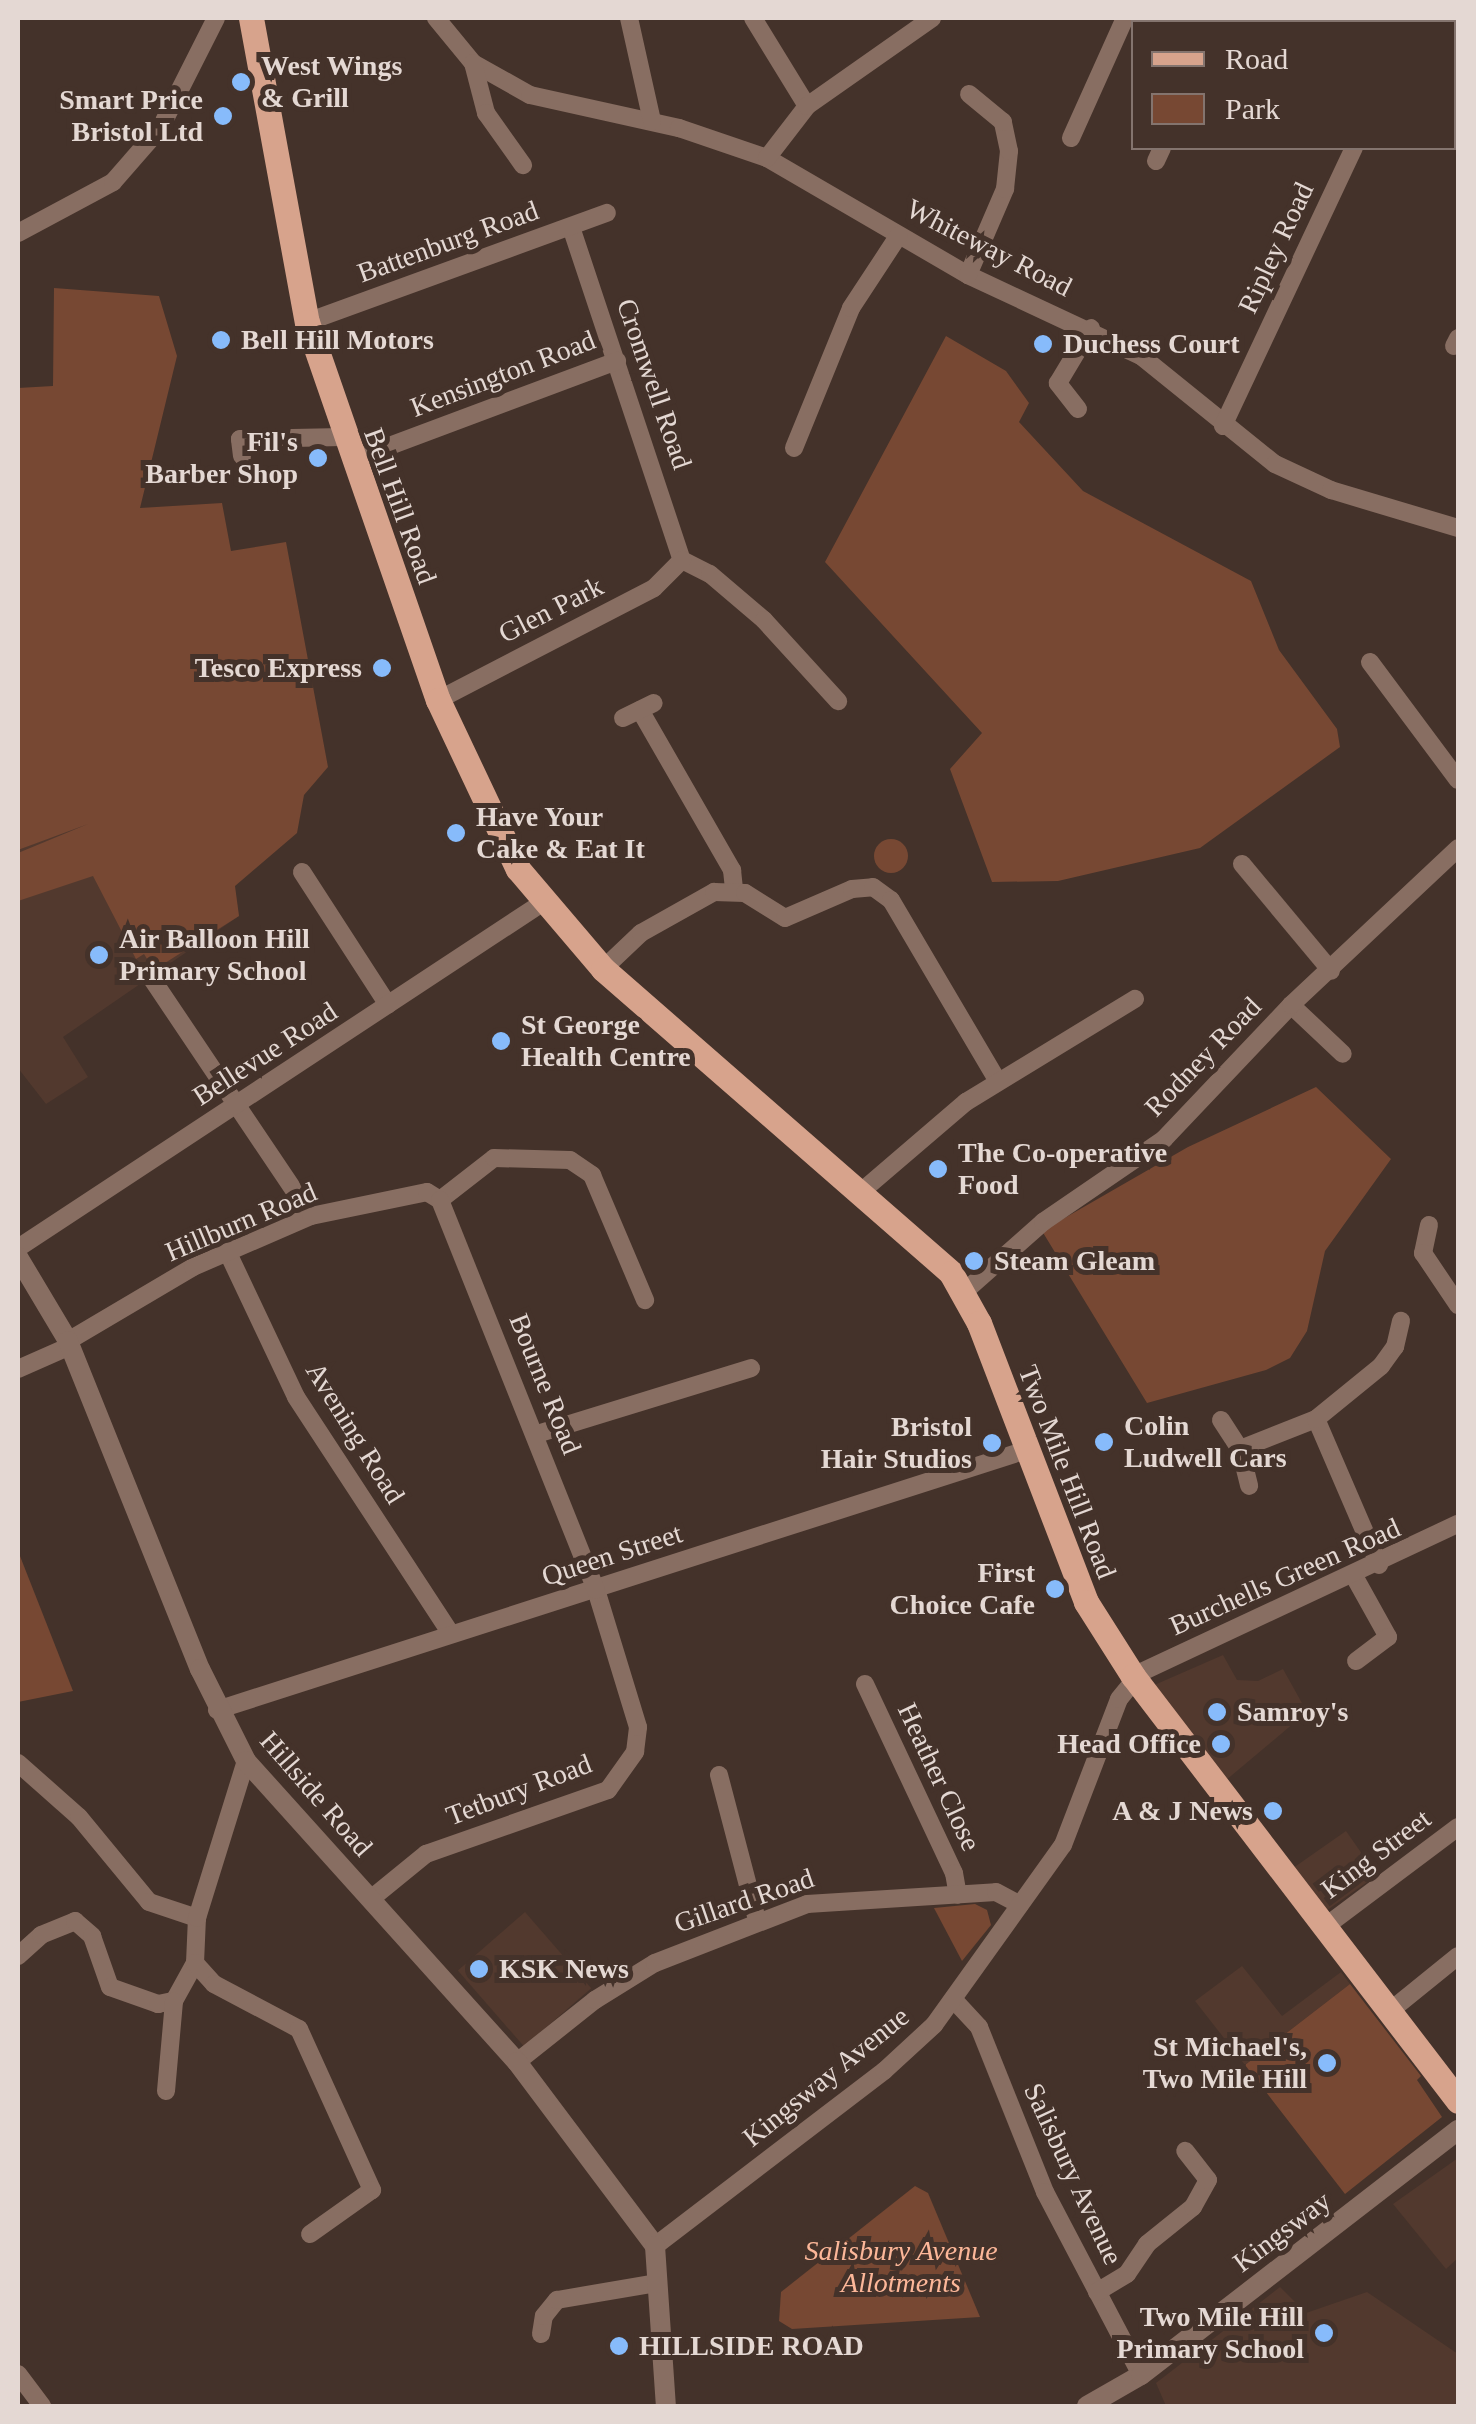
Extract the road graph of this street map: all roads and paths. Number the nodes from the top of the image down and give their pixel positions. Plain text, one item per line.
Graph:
1 (216, 18) edge
2 (252, 18) edge
3 (436, 18) edge
4 (629, 18) edge
5 (753, 18) edge
6 (932, 18) edge
7 (1125, 18) edge
8 (473, 63) junction
9 (968, 94) dead end
10 (807, 106) junction
11 (652, 122) junction
12 (1071, 138) dead end
13 (1353, 150) edge
14 (767, 158) junction
15 (522, 166) dead end
16 (607, 213) dead end
17 (571, 227) junction
18 (18, 232) edge
19 (899, 235) junction
20 (968, 275) junction
21 (307, 322) junction
22 (1091, 328) junction
23 (617, 361) junction
24 (1078, 409) dead end
25 (1223, 426) junction
26 (347, 448) junction
27 (794, 448) dead end
28 (242, 456) dead end
29 (1458, 528) edge
30 (682, 560) junction
31 (1370, 662) dead end
32 (438, 700) junction
33 (838, 701) dead end
34 (639, 710) dead end
35 (1458, 780) edge
36 (1458, 848) edge
37 (1442, 862) junction
38 (1242, 864) dead end
39 (302, 872) dead end
40 (1458, 873) edge
41 (734, 890) junction
42 (542, 903) junction
43 (603, 968) junction
44 (1331, 972) junction
45 (152, 979) dead end
46 (1134, 1000) dead end
47 (1291, 1005) junction
48 (388, 1006) junction
49 (1342, 1054) dead end
50 (998, 1082) junction
51 (236, 1106) junction
52 (862, 1191) junction
53 (440, 1200) junction
54 (311, 1216) junction
55 (1429, 1224) dead end
56 (18, 1248) edge
57 (228, 1252) junction
58 (18, 1256) edge
59 (964, 1292) junction
60 (645, 1300) dead end
61 (1458, 1306) edge
62 (1401, 1321) dead end
63 (69, 1344) junction
64 (751, 1368) dead end
65 (18, 1369) edge
66 (1316, 1419) junction
67 (1221, 1420) dead end
68 (537, 1434) junction
69 (1240, 1449) junction
70 (1023, 1452) junction
71 (1249, 1486) dead end
72 (1458, 1524) edge
73 (1379, 1566) junction
74 (1354, 1576) junction
75 (596, 1590) junction
76 (451, 1634) junction
77 (1356, 1661) dead end
78 (1134, 1677) junction
79 (865, 1684) dead end
80 (218, 1710) junction
81 (246, 1761) junction
82 (18, 1762) edge
83 (719, 1775) dead end
84 (1458, 1827) edge
85 (958, 1895) junction
86 (372, 1898) junction
87 (1020, 1905) junction
88 (197, 1918) junction
89 (757, 1920) junction
90 (1326, 1926) junction
91 (18, 1956) edge
92 (1458, 1956) edge
93 (195, 1963) junction
94 (953, 1999) junction
95 (174, 2001) junction
96 (1390, 2011) junction
97 (518, 2062) junction
98 (166, 2091) dead end
99 (1458, 2101) edge
100 (1458, 2130) edge
101 (1185, 2151) dead end
102 (310, 2234) dead end
103 (655, 2246) junction
104 (658, 2283) junction
105 (1097, 2292) junction
106 (541, 2334) dead end
107 (18, 2374) edge
108 (1140, 2375) junction
109 (1112, 2402) edge
110 (42, 2406) edge
111 (666, 2406) edge
112 (1087, 2406) edge

1 - 18 street
2 - 21 main road, Bell Hill Road
3 - 8 street, Whiteway Road
4 - 11 street
5 - 10 street
6 - 10 street
7 - 12 street
8 - 11 street, Whiteway Road
8 - 15 street, Whiteway Road
9 - 20 street
10 - 14 street
11 - 14 street, Whiteway Road
13 - 25 street, Ripley Road
14 - 19 street, Whiteway Road
16 - 17 street, Battenburg Road
17 - 21 street, Battenburg Road
17 - 23 street, Cromwell Road
19 - 20 street, Whiteway Road
19 - 27 street
20 - 22 street, Whiteway Road
21 - 26 main road, Bell Hill Road
22 - 24 street
22 - 25 street, Whiteway Road
23 - 26 street, Kensington Road
23 - 30 street, Cromwell Road
25 - 29 street, Whiteway Road
26 - 28 street, Kensington Road
26 - 32 main road, Bell Hill Road
30 - 32 street, Glen Park
30 - 33 street
31 - 35 street
32 - 42 main road, Bell Hill Road
34 - 41 street
36 - 37 street, Rodney Road
37 - 40 street
37 - 44 street, Rodney Road
38 - 44 street
39 - 48 street
41 - 43 street
41 - 50 street
42 - 43 main road, Bell Hill Road
42 - 48 street, Bellevue Road
43 - 52 main road, Two Mile Hill Road
44 - 47 street, Rodney Road
45 - 51 street
46 - 50 street
47 - 49 street, Rodney Road
47 - 59 street, Rodney Road
48 - 51 street, Bellevue Road
50 - 52 street
51 - 54 street
51 - 56 street, Bellevue Road
52 - 59 main road, Two Mile Hill Road
53 - 54 street, Hillburn Road
53 - 60 street
53 - 68 street, Bourne Road
54 - 57 street, Hillburn Road
55 - 61 street
57 - 63 street, Hillburn Road
57 - 76 street, Avening Road
58 - 63 street, Hillside Road
59 - 70 main road, Two Mile Hill Road
62 - 66 street
63 - 65 street, Hillburn Road
63 - 80 street, Hillside Road
64 - 68 street
66 - 69 street
66 - 73 street
67 - 69 street
68 - 75 street, Bourne Road
69 - 71 street
70 - 75 street, Queen Street
70 - 78 main road, Two Mile Hill Road
72 - 73 street, Burchells Green Road
73 - 74 street, Burchells Green Road
74 - 77 street
74 - 78 street, Burchells Green Road
75 - 76 street, Queen Street
75 - 86 street, Tetbury Road
76 - 80 street, Queen Street
78 - 87 street, Kingsway Avenue
78 - 90 main road, Two Mile Hill Road
79 - 85 street, Heather Close
80 - 81 street, Hillside Road
81 - 86 street, Hillside Road
81 - 88 street
82 - 88 street
83 - 89 street
84 - 90 street, King Street
85 - 87 street, Gillard Road
85 - 89 street, Gillard Road
86 - 97 street, Hillside Road
87 - 94 street, Kingsway Avenue
88 - 93 street
89 - 97 street, Gillard Road
90 - 96 main road, Two Mile Hill Road
91 - 95 street
92 - 96 street
93 - 95 street
93 - 102 street
94 - 103 street, Kingsway Avenue
94 - 105 street, Salisbury Avenue
95 - 98 street
96 - 99 main road, Two Mile Hill Road
97 - 103 street, Hillside Road
100 - 108 street, Kingsway
101 - 105 street
103 - 104 street
104 - 106 street
104 - 111 street
105 - 108 street, Salisbury Avenue
107 - 110 street
108 - 109 street, Kingsway
109 - 112 street, Kingsway

